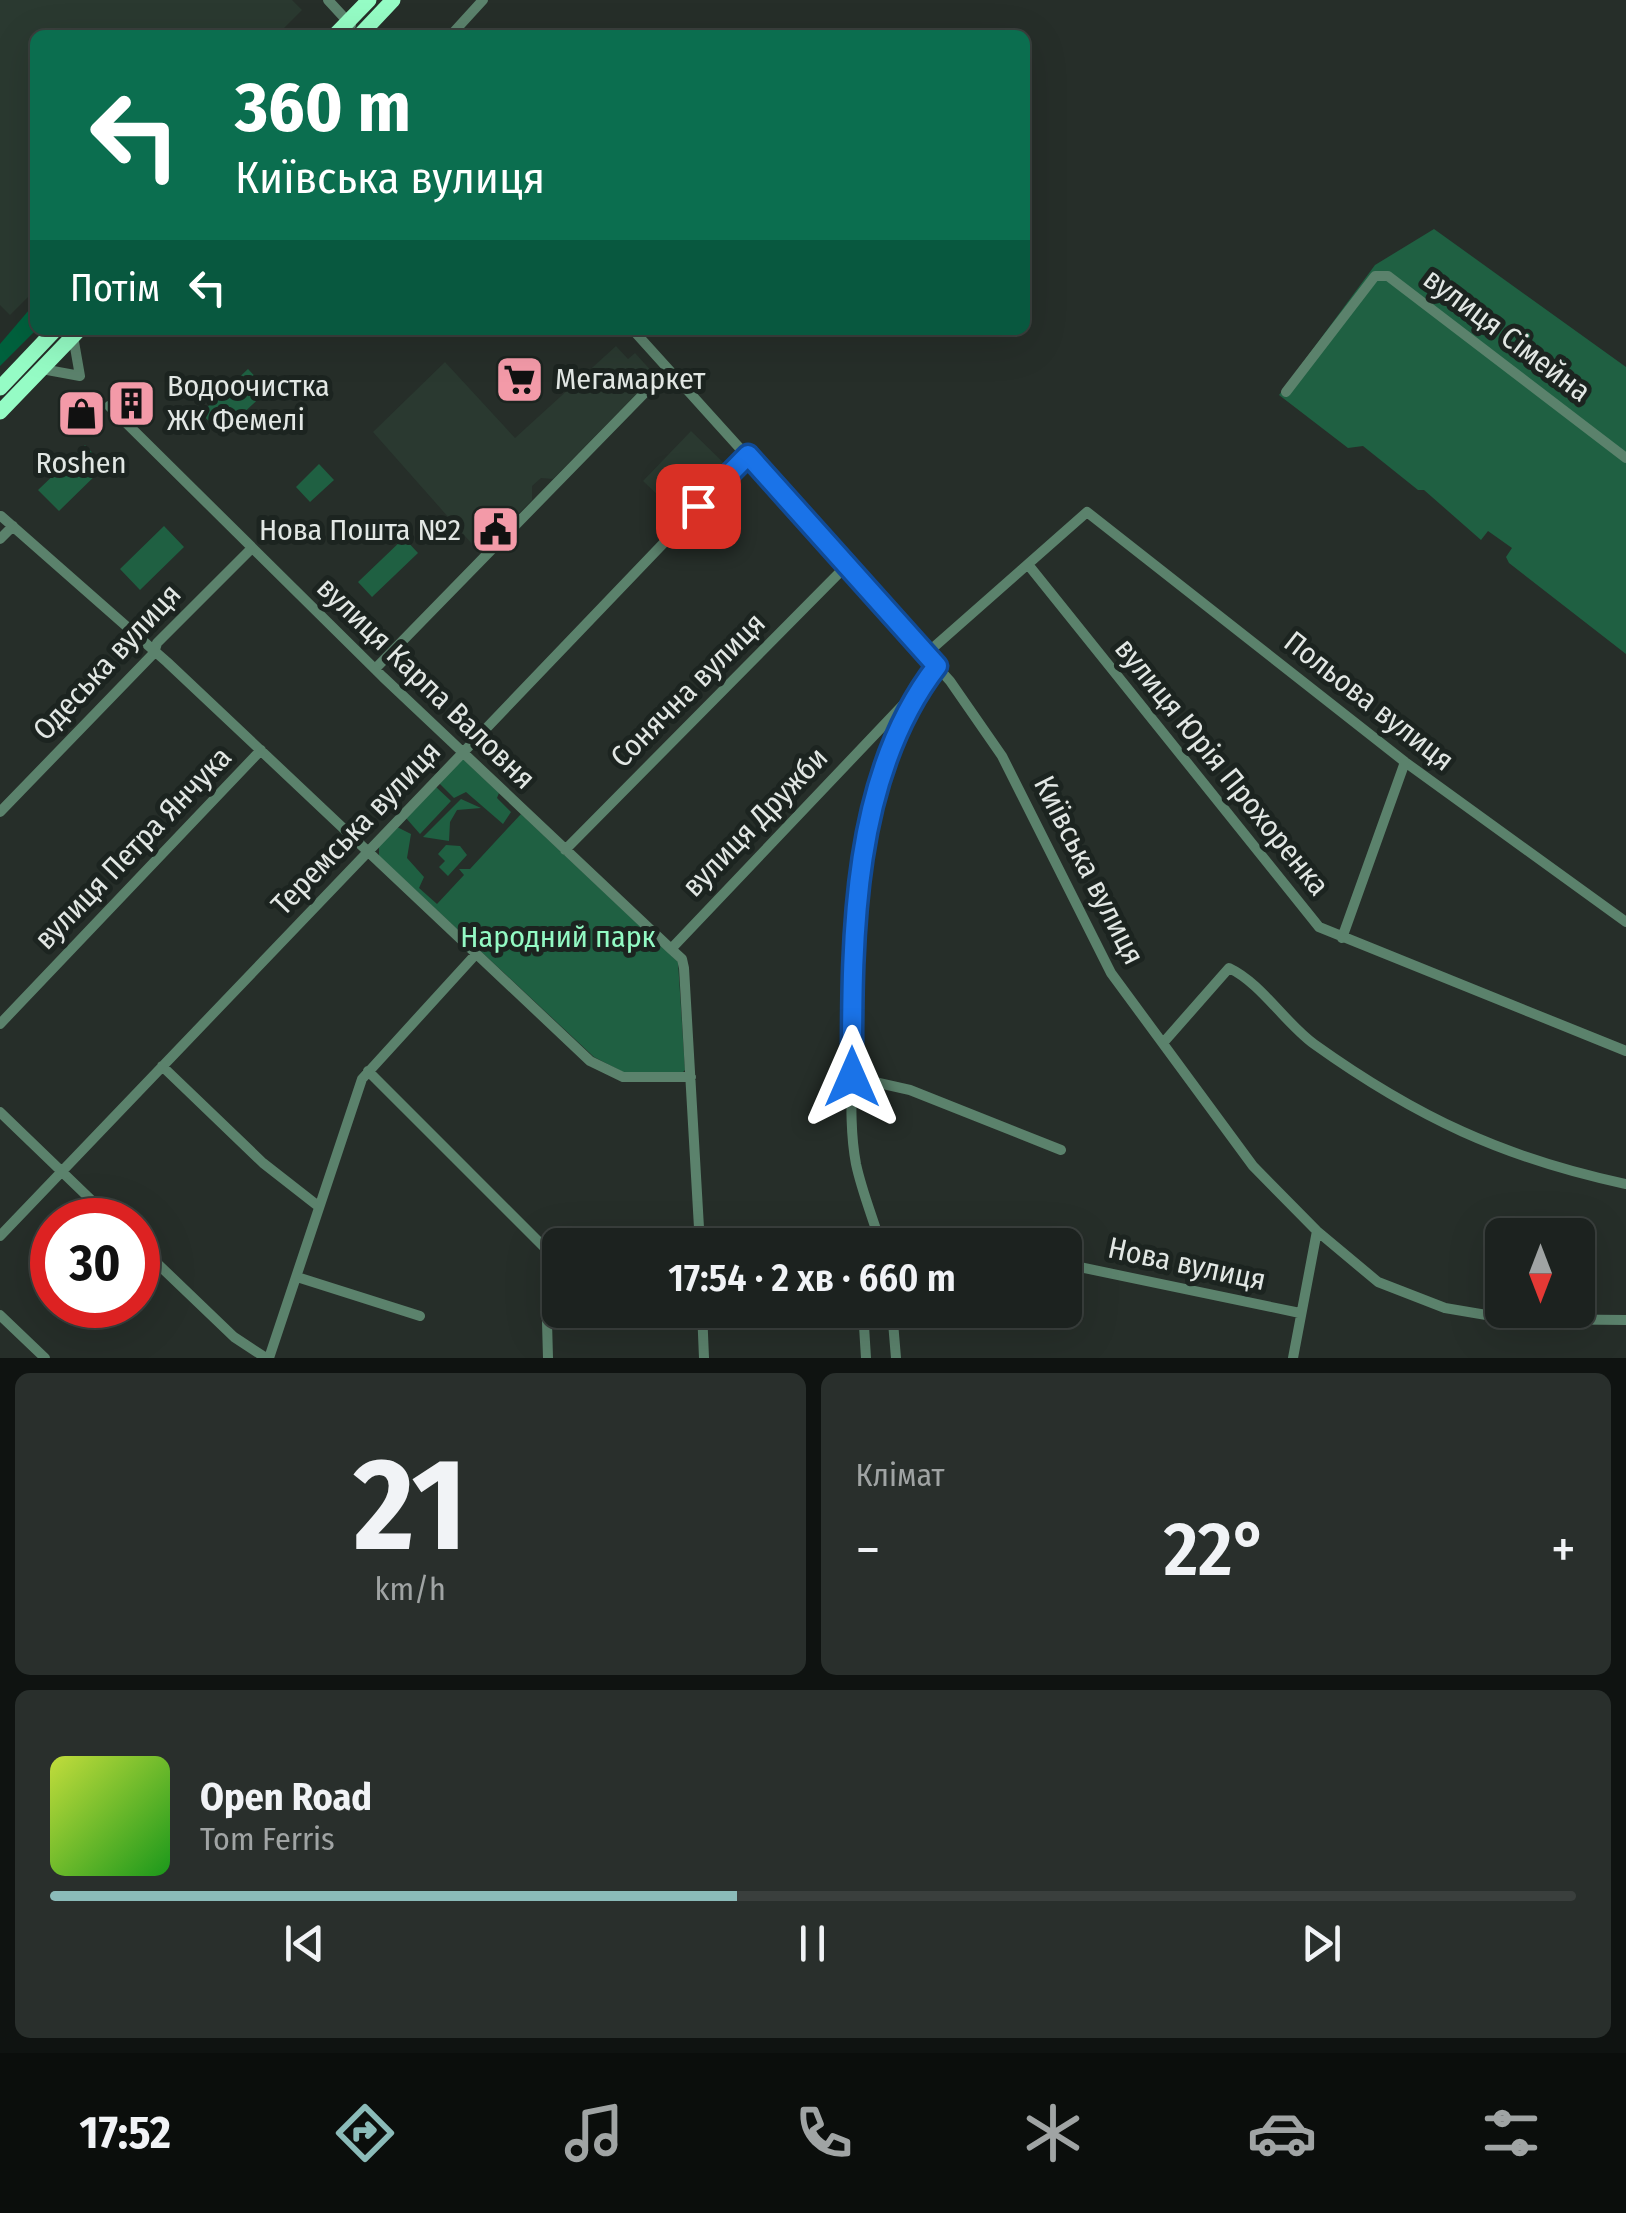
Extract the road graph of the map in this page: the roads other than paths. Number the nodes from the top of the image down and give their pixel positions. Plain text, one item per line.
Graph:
1 (328, 0) edge
2 (369, 0) edge
3 (393, 0) edge
4 (484, 0) edge
5 (348, 22) junction
6 (340, 30) edge
7 (355, 30) edge
8 (365, 30) edge
9 (456, 30) edge
10 (50, 335) edge
11 (74, 335) edge
12 (76, 335) edge
13 (637, 335) edge
14 (40, 368) junction
15 (668, 369) junction
16 (0, 388) edge
17 (1286, 392) dead end
18 (109, 406) dead end
19 (0, 412) edge
20 (748, 455) junction
21 (1626, 458) edge
22 (1, 516) edge
23 (13, 526) junction
24 (0, 540) edge
25 (252, 548) junction
26 (847, 564) junction
27 (1030, 567) junction
28 (154, 653) junction
29 (926, 654) junction
30 (937, 666) junction
31 (375, 669) junction
32 (920, 688) junction
33 (261, 750) junction
34 (463, 753) junction
35 (1404, 762) junction
36 (0, 812) edge
37 (565, 850) junction
38 (369, 851) junction
39 (1626, 922) edge
40 (1342, 938) junction
41 (671, 949) junction
42 (476, 954) junction
43 (0, 1024) edge
44 (1163, 1043) junction
45 (1626, 1051) edge
46 (162, 1066) junction
47 (368, 1071) junction
48 (691, 1077) junction
49 (852, 1077) junction
50 (0, 1112) edge
51 (1060, 1150) dead end
52 (61, 1171) junction
53 (1626, 1184) edge
54 (89, 1198) edge
55 (318, 1206) junction
56 (699, 1228) edge
57 (877, 1228) edge
58 (1316, 1231) junction
59 (0, 1236) edge
60 (542, 1245) edge
61 (160, 1265) edge
62 (1082, 1268) edge
63 (297, 1277) junction
64 (1300, 1313) junction
65 (0, 1315) edge
66 (420, 1316) dead end
67 (1626, 1320) edge
68 (547, 1328) edge
69 (703, 1328) edge
70 (864, 1328) edge
71 (894, 1328) edge
72 (46, 1358) edge
73 (268, 1358) edge
74 (548, 1358) edge
75 (704, 1358) edge
76 (866, 1358) edge
77 (896, 1358) edge
78 (1293, 1358) edge

1 - 5 street
2 - 5 highway
3 - 8 highway
4 - 9 street
5 - 6 highway
5 - 7 street
10 - 16 highway
11 - 14 highway
12 - 14 street
13 - 15 street, Київська вулиця
14 - 19 highway
15 - 20 street, Київська вулиця
15 - 31 street
17 - 21 street, вулиця Сімейна
18 - 25 street, вулиця Карпа Валовня
20 - 26 street, Київська вулиця
20 - 34 street, Теремська вулиця
22 - 23 street
23 - 24 street
23 - 28 street
25 - 28 street, Одеська вулиця
25 - 31 street, вулиця Карпа Валовня
26 - 29 street, Київська вулиця
26 - 37 street, Сонячна вулиця
27 - 29 street
27 - 35 street, Польова вулиця
27 - 40 street, вулиця Юрія Прохоренка
28 - 33 street
28 - 36 street, Одеська вулиця
29 - 30 street, Київська вулиця
30 - 32 street
30 - 44 street, Київська вулиця
31 - 34 street, вулиця Карпа Валовня
32 - 41 street, вулиця Дружби
32 - 49 street
33 - 38 street
33 - 43 street, вулиця Петра Янчука
34 - 37 street, вулиця Карпа Валовня
34 - 38 street, Теремська вулиця
35 - 39 street, Польова вулиця
35 - 40 street
37 - 41 street, вулиця Карпа Валовня
38 - 42 street
38 - 46 street, Теремська вулиця
40 - 45 street, вулиця Юрія Прохоренка
41 - 48 street
42 - 47 street
42 - 48 street
44 - 53 street
44 - 58 street, Київська вулиця
46 - 52 street, Теремська вулиця
46 - 55 street
47 - 55 street
47 - 60 street
48 - 56 street
49 - 51 street
49 - 57 street
50 - 52 street
52 - 54 street
52 - 59 street, Теремська вулиця
55 - 63 street
58 - 64 street
58 - 67 street, Київська вулиця
61 - 73 street
62 - 64 street, Нова вулиця
63 - 66 street
63 - 73 street
64 - 78 street
65 - 72 street
68 - 74 street
69 - 75 street
70 - 76 street
71 - 77 street

